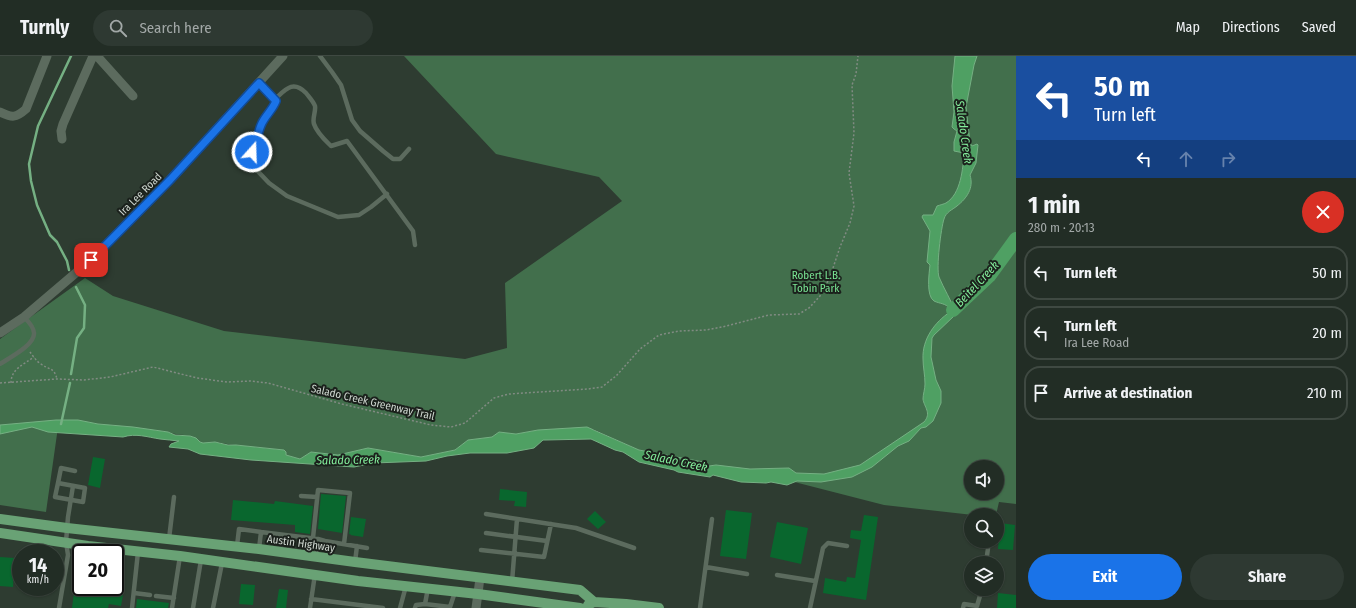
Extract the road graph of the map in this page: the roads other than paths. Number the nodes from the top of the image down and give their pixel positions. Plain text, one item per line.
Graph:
1 (47, 56) edge
2 (93, 56) edge
3 (97, 56) edge
4 (283, 56) edge
5 (320, 56) edge
6 (259, 83) junction
7 (133, 96) dead end
8 (275, 99) junction
9 (0, 112) edge
10 (62, 139) dead end
11 (410, 149) dead end
12 (387, 194) junction
13 (415, 245) dead end
14 (24, 317) junction
15 (0, 333) edge
16 (0, 364) edge
17 (75, 471) dead end
18 (58, 483) junction
19 (73, 486) junction
20 (301, 496) dead end
21 (174, 497) dead end
22 (317, 498) junction
23 (71, 500) junction
24 (486, 514) dead end
25 (0, 519) edge
26 (517, 519) junction
27 (712, 519) dead end
28 (551, 524) junction
29 (67, 528) junction
30 (262, 532) junction
31 (0, 533) edge
32 (486, 533) dead end
33 (15, 536) junction
34 (516, 536) junction
35 (0, 538) edge
36 (316, 538) junction
37 (169, 539) junction
38 (547, 541) junction
39 (66, 542) junction
40 (72, 544) edge
41 (344, 544) junction
42 (237, 546) junction
43 (357, 546) junction
44 (847, 546) dead end
45 (367, 548) dead end
46 (634, 548) dead end
47 (259, 549) junction
48 (481, 550) dead end
49 (124, 551) edge
50 (138, 552) junction
51 (514, 554) junction
52 (180, 556) junction
53 (316, 557) junction
54 (201, 560) junction
55 (355, 562) junction
56 (222, 563) junction
57 (706, 567) junction
58 (315, 574) junction
59 (747, 574) dead end
60 (776, 575) dead end
61 (480, 578) junction
62 (815, 581) junction
63 (512, 582) junction
64 (406, 586) junction
65 (428, 588) junction
66 (455, 592) junction
67 (134, 593) junction
68 (478, 594) junction
69 (150, 596) dead end
70 (156, 596) dead end
71 (980, 596) edge
72 (174, 598) junction
73 (311, 599) junction
74 (594, 602) junction
75 (425, 604) junction
76 (626, 606) edge
77 (557, 607) edge
78 (60, 608) edge
79 (132, 608) edge
80 (172, 608) edge
81 (193, 608) edge
82 (213, 608) edge
83 (310, 608) edge
84 (383, 608) edge
85 (400, 608) edge
86 (415, 608) edge
87 (476, 608) edge
88 (581, 608) edge
89 (659, 608) edge
90 (700, 608) edge
91 (810, 608) edge
92 (963, 608) edge

1 - 9 street
2 - 10 street
3 - 7 street
4 - 6 street, Ira Lee Road
5 - 11 lane
6 - 8 lane
6 - 14 street, Ira Lee Road
8 - 12 lane
8 - 12 lane
12 - 13 lane
14 - 15 street, Ira Lee Road
14 - 16 lane
17 - 18 lane
18 - 19 lane
18 - 23 lane
19 - 23 lane
19 - 23 lane
20 - 22 lane
21 - 37 lane
22 - 36 lane
22 - 41 lane
23 - 29 lane
24 - 26 lane
25 - 29 main road, Austin Highway
26 - 28 lane
26 - 34 lane
27 - 57 lane
28 - 38 lane
28 - 46 lane
29 - 37 main road, Austin Highway
29 - 39 lane
30 - 36 lane
30 - 42 lane
30 - 47 lane
31 - 33 main road
32 - 34 lane
33 - 35 main road
33 - 39 main road
34 - 38 lane
34 - 51 lane
36 - 41 lane
36 - 53 lane
37 - 42 main road, Austin Highway
38 - 51 lane
39 - 40 main road
39 - 78 lane
41 - 43 lane
42 - 47 main road, Austin Highway
43 - 45 lane
43 - 55 lane
44 - 62 lane
47 - 53 main road, Austin Highway
48 - 51 lane
49 - 50 main road
50 - 52 main road
50 - 67 lane
51 - 63 lane
52 - 54 main road
52 - 72 lane
53 - 55 main road, Austin Highway
54 - 56 main road
54 - 81 lane
55 - 61 main road, Austin Highway
56 - 58 main road
56 - 82 lane
57 - 59 lane
57 - 90 lane
58 - 64 main road
58 - 73 lane
60 - 62 lane
61 - 63 main road, Austin Highway
61 - 68 street
62 - 91 lane
63 - 74 main road, Austin Highway
64 - 65 main road
64 - 85 lane
65 - 66 main road
65 - 75 lane
66 - 68 main road
66 - 75 lane
67 - 69 lane
67 - 79 lane
68 - 77 main road
68 - 87 street
70 - 72 lane
71 - 92 lane
72 - 80 lane
73 - 83 lane
73 - 84 lane
74 - 76 main road
74 - 88 main road
75 - 86 lane
76 - 89 main road
77 - 88 main road

